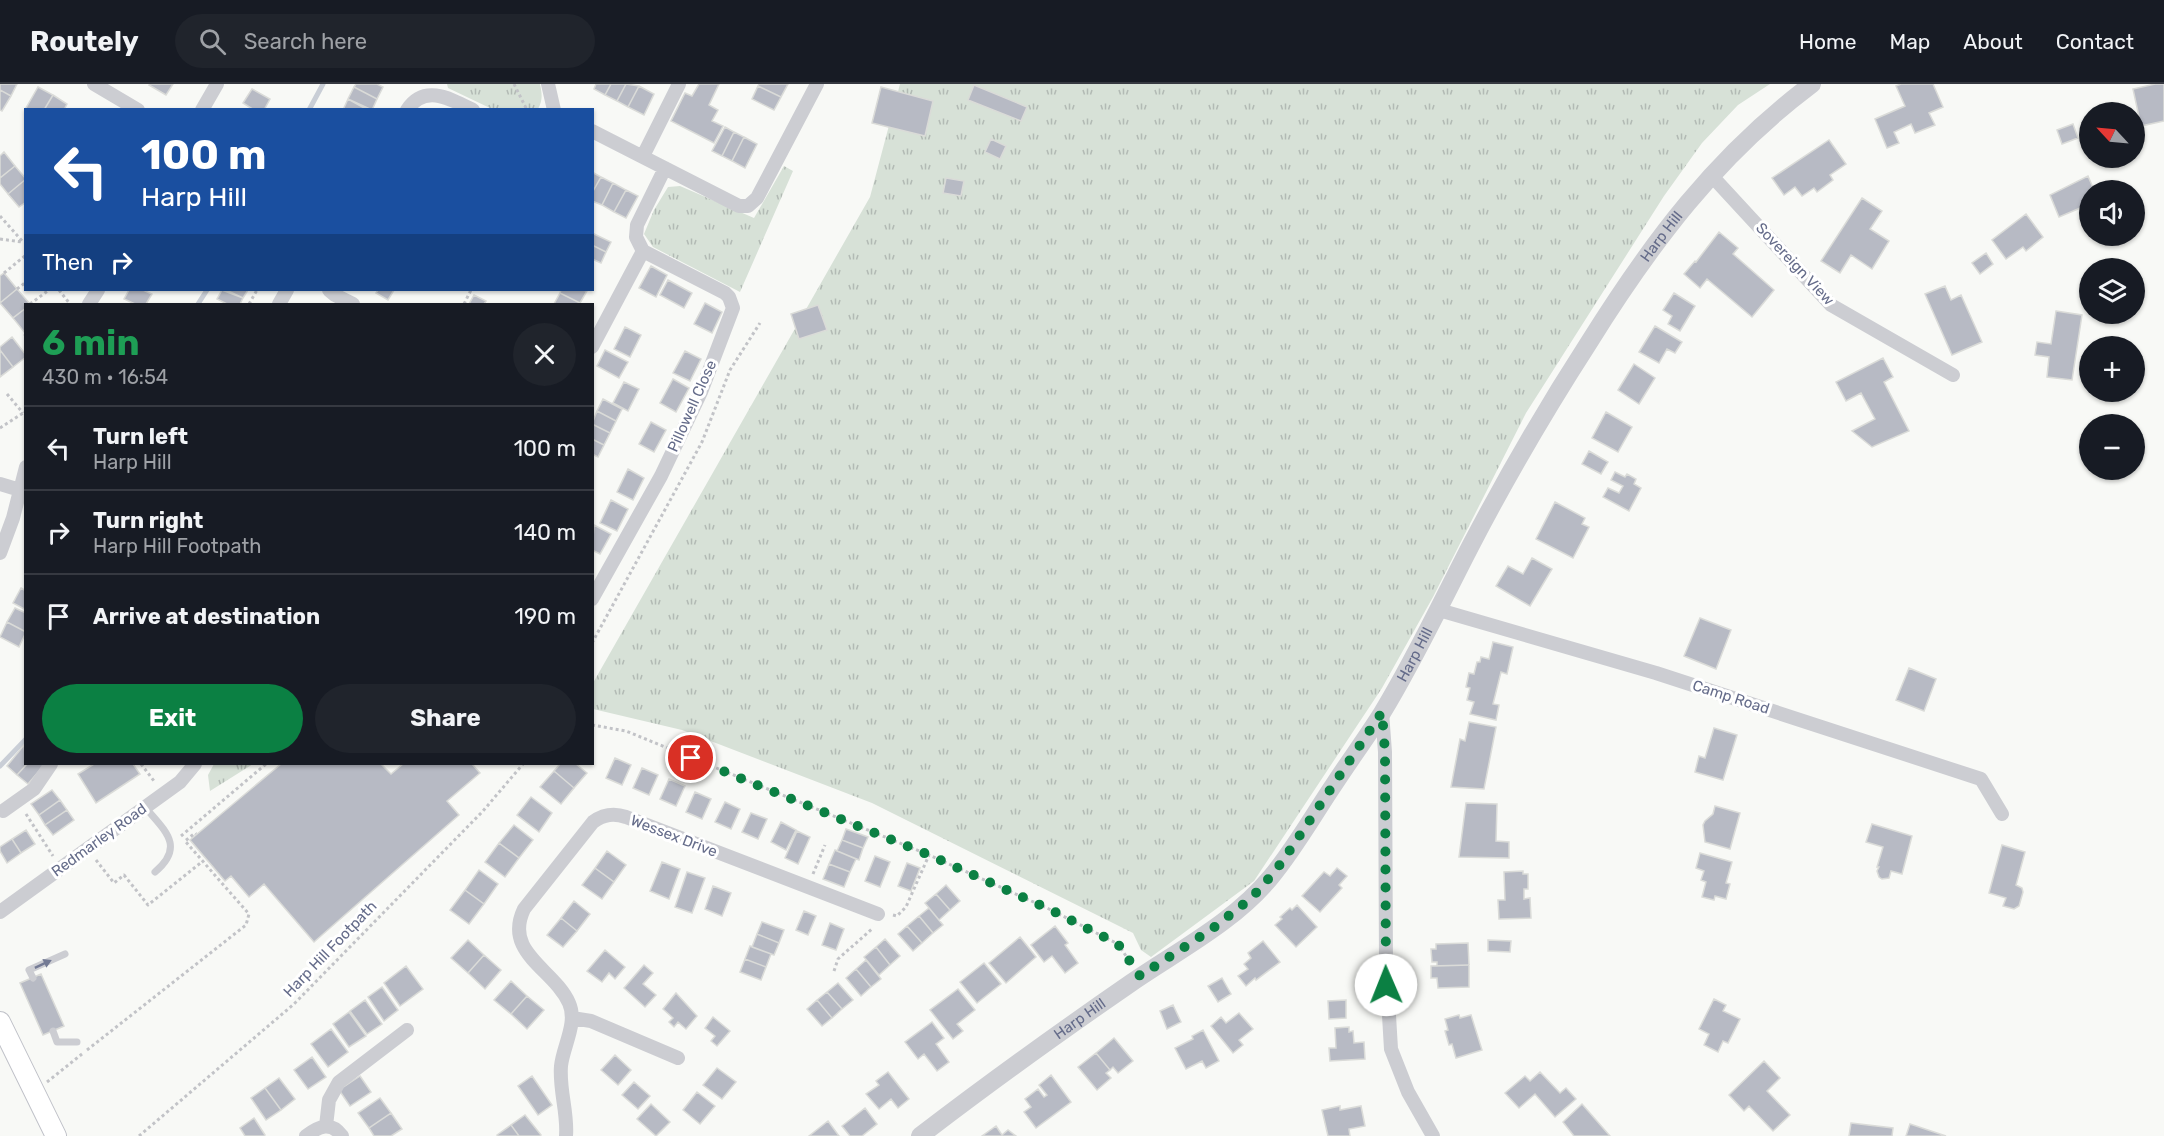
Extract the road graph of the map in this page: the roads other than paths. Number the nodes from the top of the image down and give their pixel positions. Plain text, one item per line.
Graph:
1 (94, 84) edge
2 (217, 84) edge
3 (548, 84) edge
4 (679, 84) edge
5 (1812, 84) edge
6 (814, 85) edge
7 (135, 108) edge
8 (202, 108) edge
9 (408, 108) edge
10 (469, 108) edge
11 (554, 108) edge
12 (594, 132) edge
13 (643, 156) junction
14 (665, 168) junction
15 (1711, 175) junction
16 (643, 251) junction
17 (330, 291) edge
18 (351, 303) edge
19 (594, 343) edge
20 (1953, 375) dead end
21 (24, 475) edge
22 (0, 484) edge
23 (20, 490) junction
24 (0, 553) edge
25 (594, 594) edge
26 (1439, 610) junction
27 (1382, 712) junction
28 (50, 765) edge
29 (194, 765) edge
30 (145, 807) junction
31 (3, 811) dead end
32 (2002, 814) dead end
33 (155, 872) dead end
34 (0, 912) edge
35 (878, 914) road end
36 (65, 954) dead end
37 (33, 978) dead end
38 (572, 1018) junction
39 (0, 1022) edge
40 (407, 1030) dead end
41 (53, 1031) dead end
42 (78, 1042) dead end
43 (678, 1058) dead end
44 (326, 1126) junction
45 (56, 1136) edge
46 (306, 1136) edge
47 (342, 1136) edge
48 (566, 1136) edge
49 (920, 1136) edge
50 (1433, 1136) edge

1 - 7 street
2 - 8 street
3 - 11 street
4 - 13 street
5 - 15 street, Harp Hill
6 - 14 street
9 - 10 street
12 - 13 street
13 - 14 street
14 - 16 street
15 - 20 street, Sovereign View
15 - 26 street, Harp Hill
16 - 19 street
16 - 25 street, Pillowell Close
17 - 18 street
21 - 23 street
22 - 23 street
23 - 24 street
26 - 27 street, Harp Hill
26 - 32 street, Camp Road
27 - 49 street, Harp Hill
27 - 50 street
28 - 31 street
29 - 30 street, Redmarley Road
30 - 33 lane
30 - 34 street, Redmarley Road
35 - 38 street, Wessex Drive
37 -> 36 lane
38 - 43 street
38 - 48 street
39 - 45 main road
40 - 44 street
41 - 42 lane
44 - 46 street
44 - 47 street

